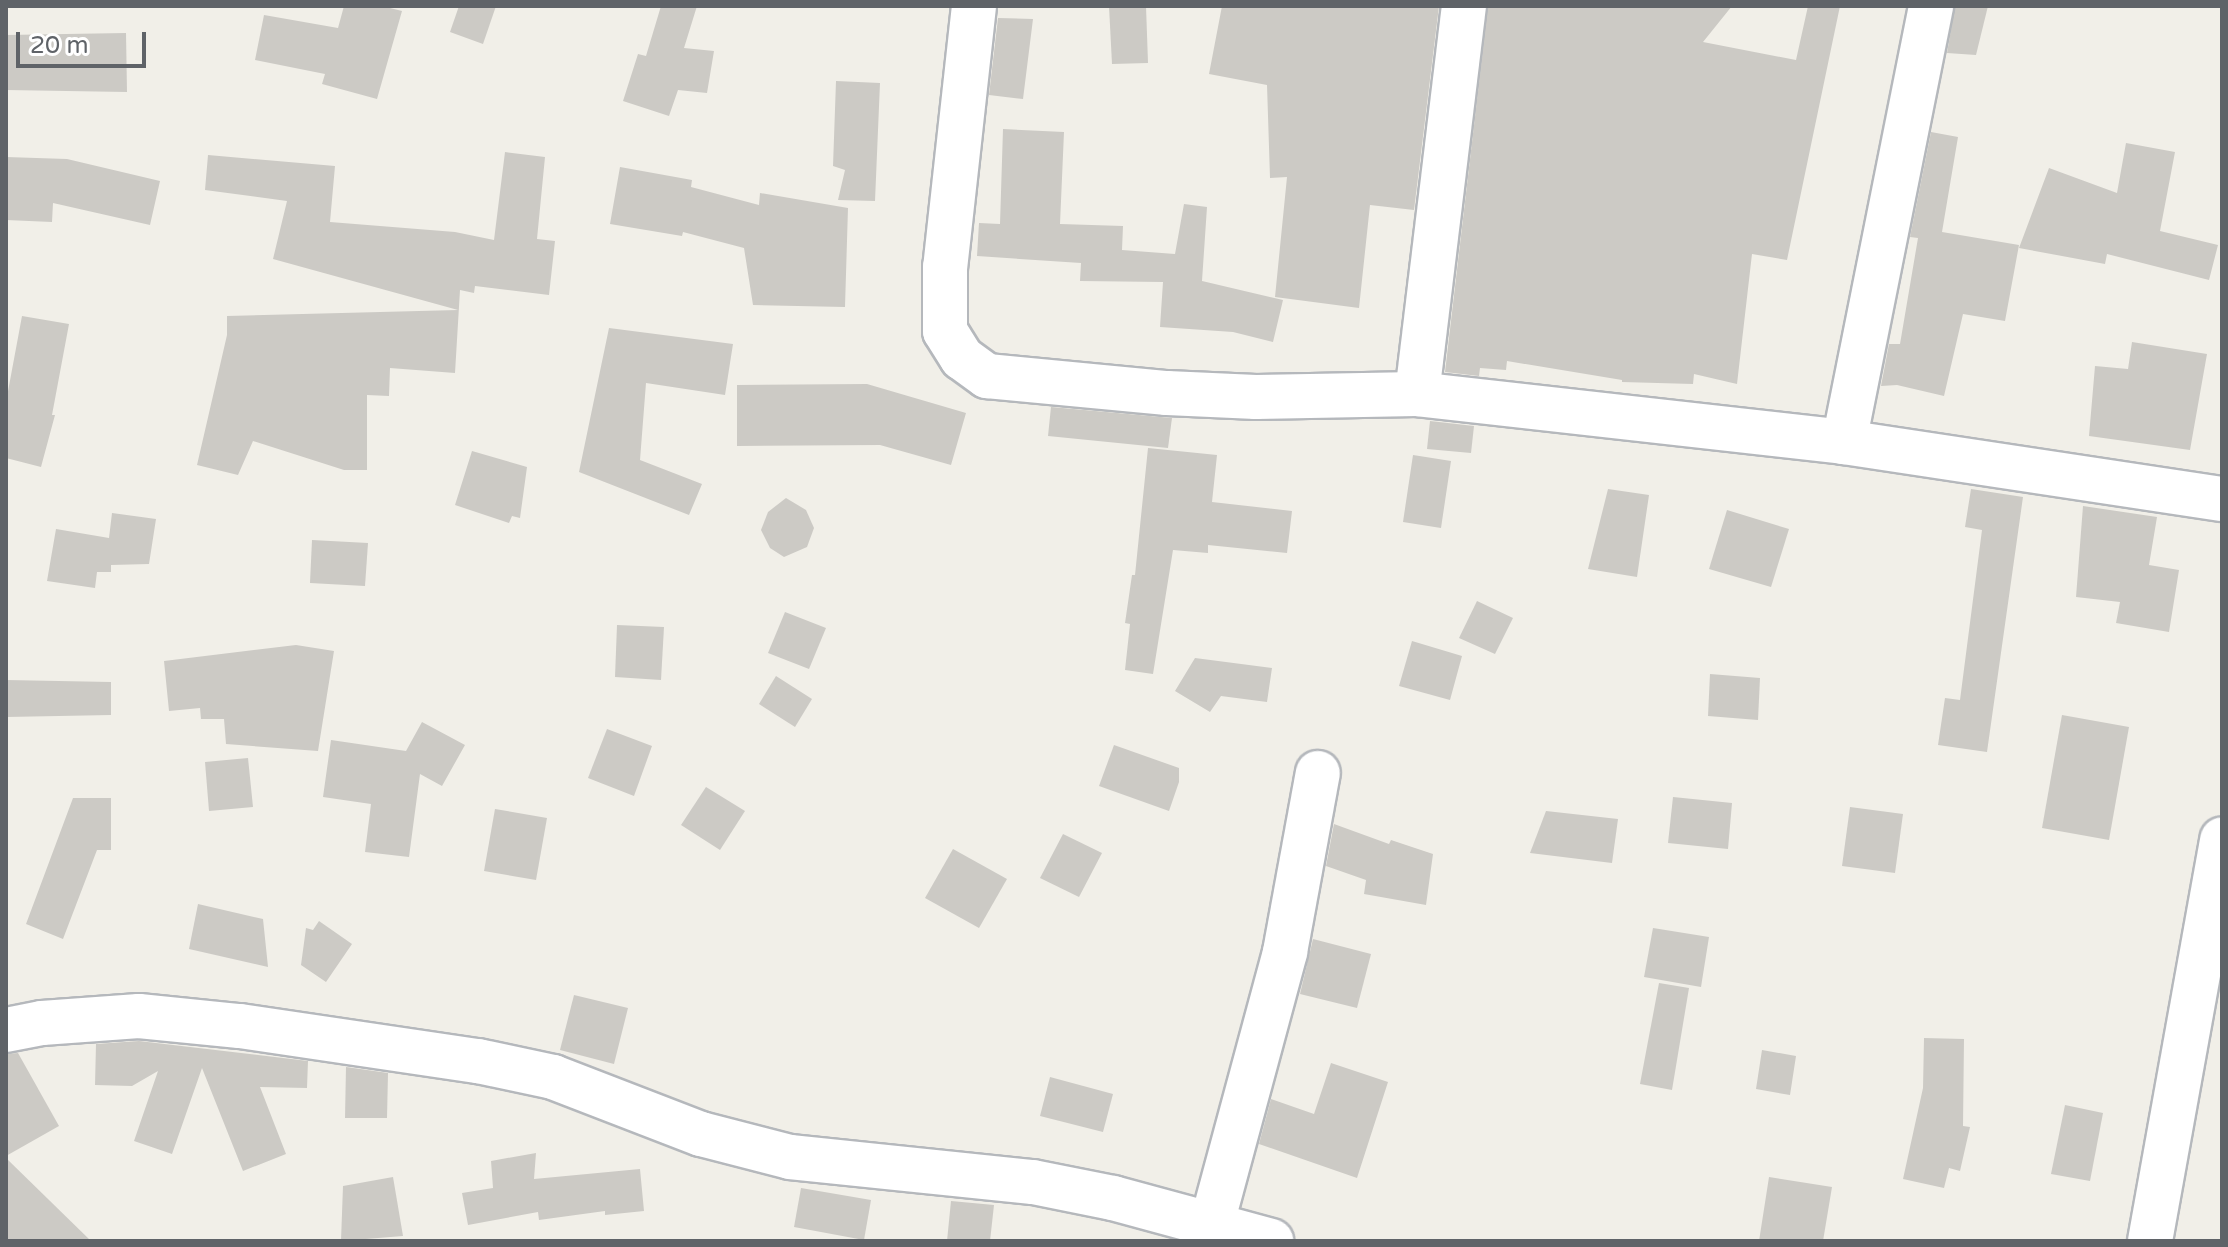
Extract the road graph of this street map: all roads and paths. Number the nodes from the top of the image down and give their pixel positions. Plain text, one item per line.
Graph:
1 (974, 6) edge
2 (1464, 6) edge
3 (1931, 6) edge
4 (1417, 394) junction
5 (1844, 442) junction
6 (2222, 499) edge
7 (1318, 773) dead end
8 (2222, 839) edge
9 (6, 1030) edge
10 (1212, 1223) junction
11 (1271, 1241) edge
12 (2150, 1241) edge

1 - 4 street
2 - 4 street
3 - 5 street
4 - 5 street
5 - 6 street
7 - 10 street
8 - 12 street
9 - 10 street
10 - 11 street

